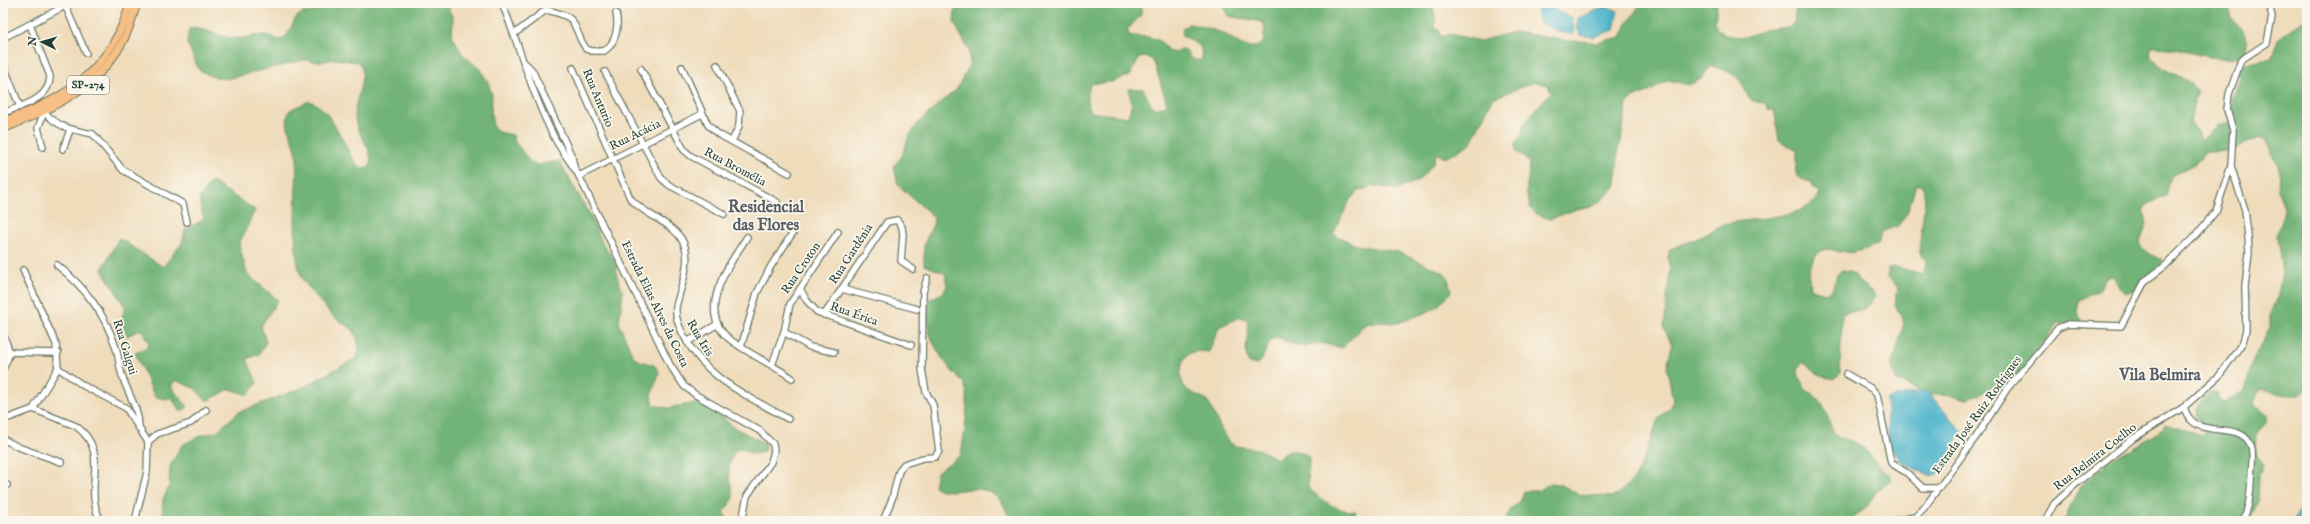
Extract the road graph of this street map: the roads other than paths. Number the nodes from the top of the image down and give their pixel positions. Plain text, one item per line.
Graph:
1 (130, 3) edge
2 (137, 3) edge
3 (502, 3) edge
4 (2269, 3) edge
5 (65, 4) edge
6 (616, 13) dead end
7 (30, 25) junction
8 (514, 34) junction
9 (3, 38) edge
10 (86, 53) dead end
11 (3, 64) edge
12 (717, 66) dead end
13 (682, 67) dead end
14 (573, 68) dead end
15 (641, 69) dead end
16 (605, 72) dead end
17 (38, 102) junction
18 (20, 107) junction
19 (44, 112) junction
20 (3, 113) edge
21 (702, 114) junction
22 (3, 121) edge
23 (672, 128) junction
24 (3, 129) edge
25 (70, 130) junction
26 (732, 142) junction
27 (642, 144) junction
28 (43, 147) dead end
29 (63, 149) dead end
30 (612, 158) junction
31 (2231, 166) junction
32 (789, 173) dead end
33 (579, 176) junction
34 (777, 202) dead end
35 (724, 214) dead end
36 (186, 222) dead end
37 (794, 231) dead end
38 (838, 232) dead end
39 (747, 237) dead end
40 (57, 264) dead end
41 (913, 269) dead end
42 (23, 270) dead end
43 (927, 278) dead end
44 (800, 289) junction
45 (842, 289) junction
46 (917, 309) dead end
47 (824, 315) junction
48 (718, 324) junction
49 (784, 332) junction
50 (3, 334) edge
51 (687, 342) junction
52 (911, 345) dead end
53 (741, 348) junction
54 (3, 352) edge
55 (10, 352) junction
56 (834, 352) dead end
57 (58, 353) junction
58 (772, 365) junction
59 (58, 368) junction
60 (3, 370) edge
61 (1846, 374) dead end
62 (792, 378) dead end
63 (2184, 407) junction
64 (33, 408) junction
65 (206, 410) dead end
66 (788, 419) dead end
67 (3, 420) edge
68 (139, 429) junction
69 (3, 439) edge
70 (148, 442) junction
71 (61, 462) dead end
72 (1939, 488) junction
73 (101, 521) edge
74 (135, 521) edge
75 (742, 521) edge
76 (883, 521) edge
77 (1893, 521) edge
78 (2045, 521) edge
79 (2240, 521) edge

1 - 17 main road, SP-274
2 - 19 main road, SP-274
3 - 8 street, Estrada Elias Alves da Costa
4 - 31 street
5 - 7 street
5 - 10 street
6 - 8 street
7 - 9 street
7 - 17 street
8 - 33 street, Estrada Elias Alves da Costa
11 - 18 street
12 - 26 street
13 - 21 street
14 - 30 street, Rua Anturio
15 - 23 street, Rua Bromélia
16 - 27 street
17 - 18 street
17 - 22 main road, SP-274
18 - 20 street
19 - 24 main road, SP-274
19 - 25 street
19 - 28 street
21 - 23 street, Rua Acácia
21 - 26 street
23 - 27 street, Rua Acácia
23 - 34 street, Rua Bromélia
25 - 29 street
25 - 36 street
26 - 32 street
27 - 30 street, Rua Acácia
27 - 35 street
30 - 33 street, Rua Acácia
30 - 51 street, Rua Iris
31 - 63 street, Rua Belmira Coelho
31 - 72 street, Estrada José Ruiz Rodrigues
33 - 75 street, Estrada Elias Alves da Costa
37 - 53 street
38 - 44 street, Rua Croton
39 - 48 street
40 - 68 street, Rua Galgui
41 - 45 street, Rua Gardênia
42 - 57 street
43 - 76 street
44 - 47 street, Rua Érica
44 - 49 street, Rua Croton
45 - 46 street
45 - 47 street, Rua Gardênia
47 - 52 street, Rua Érica
48 - 51 street
48 - 53 street
49 - 56 street
49 - 58 street, Rua Croton
50 - 55 street
51 - 66 street, Rua Iris
53 - 58 street
54 - 55 street
55 - 57 street
55 - 60 street
57 - 59 street
58 - 62 street
59 - 64 street
59 - 68 street
61 - 72 street
63 - 78 street, Rua Belmira Coelho
63 - 79 street
64 - 67 street
64 - 73 street
65 - 70 street
68 - 70 street
69 - 71 street
70 - 74 street
72 - 77 street, Estrada José Ruiz Rodrigues

